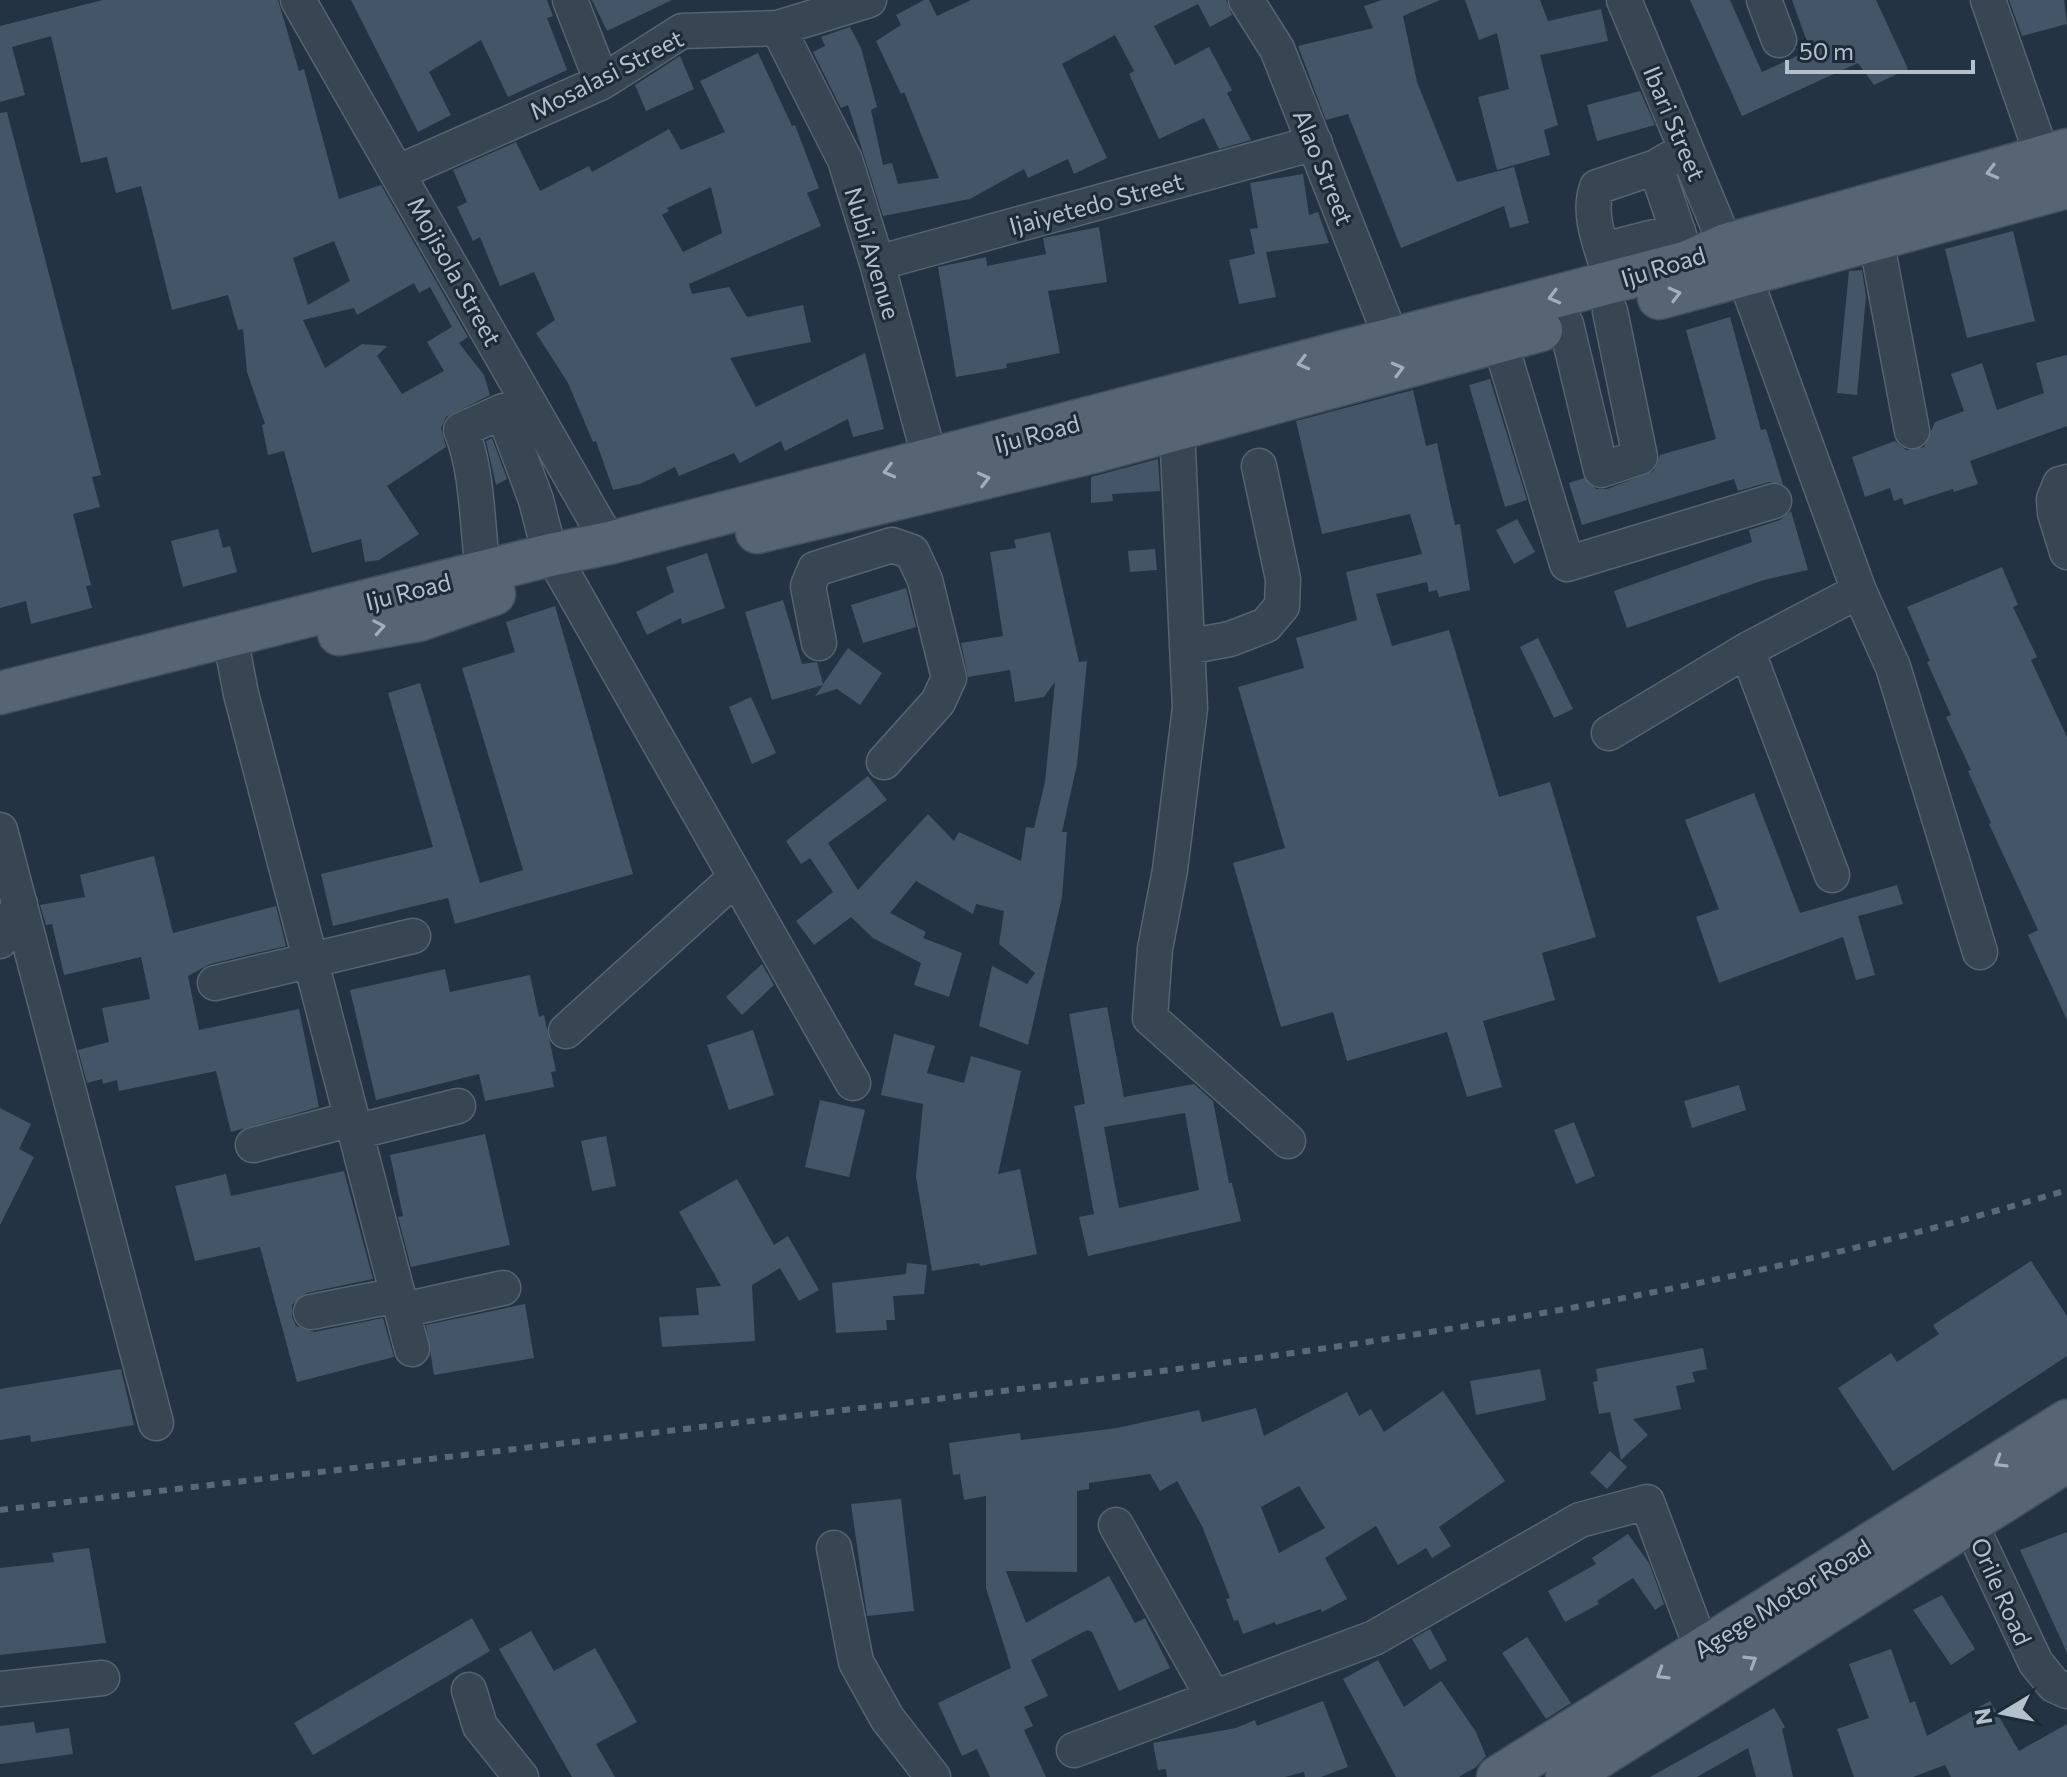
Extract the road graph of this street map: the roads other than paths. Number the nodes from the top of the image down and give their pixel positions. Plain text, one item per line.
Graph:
1 (298, 0) edge
2 (570, 0) edge
3 (869, 0) edge
4 (1246, 0) edge
5 (1624, 0) edge
6 (1764, 0) edge
7 (1988, 0) edge
8 (778, 28) junction
9 (1779, 40) dead end
10 (602, 82) junction
11 (1315, 143) junction
12 (1686, 149) junction
13 (2059, 165) edge
14 (1656, 167) junction
15 (399, 172) junction
16 (1876, 239) junction
17 (1683, 246) junction
18 (1735, 260) junction
19 (877, 263) junction
20 (1608, 281) junction
21 (1566, 324) junction
22 (1392, 340) junction
23 (1500, 342) junction
24 (1177, 429) junction
25 (1912, 431) dead end
26 (1259, 466) dead end
27 (935, 475) junction
28 (2067, 482) edge
29 (1774, 501) dead end
30 (812, 521) junction
31 (609, 543) junction
32 (2067, 552) edge
33 (555, 563) junction
34 (825, 563) junction
35 (483, 572) junction
36 (1859, 591) junction
37 (819, 643) dead end
38 (1187, 647) junction
39 (1747, 650) junction
40 (233, 652) junction
41 (0, 693) edge
42 (0, 701) edge
43 (1609, 733) dead end
44 (884, 762) dead end
45 (0, 830) edge
46 (1832, 875) dead end
47 (734, 879) junction
48 (20, 904) junction
49 (413, 936) dead end
50 (0, 941) edge
51 (1980, 952) dead end
52 (311, 960) junction
53 (215, 983) dead end
54 (566, 1031) dead end
55 (853, 1083) dead end
56 (458, 1106) dead end
57 (354, 1125) junction
58 (1288, 1141) dead end
59 (253, 1145) dead end
60 (503, 1288) dead end
61 (401, 1302) junction
62 (311, 1312) dead end
63 (412, 1349) dead end
64 (2067, 1421) edge
65 (156, 1423) dead end
66 (2067, 1461) edge
67 (1962, 1506) junction
68 (1116, 1525) dead end
69 (834, 1548) dead end
70 (1702, 1649) junction
71 (102, 1678) dead end
72 (0, 1689) edge
73 (469, 1690) dead end
74 (2067, 1691) edge
75 (1213, 1697) junction
76 (1074, 1750) dead end
77 (1587, 1772) edge
78 (521, 1777) edge
79 (933, 1777) edge
80 (1498, 1777) edge

1 - 15 street, Mojisola Street
2 - 10 street
3 - 8 street, Mosalasi Street
4 - 11 street, Alao Street
5 - 12 street, Ibari Street
6 - 9 street
7 - 13 street
8 - 10 street, Mosalasi Street
8 - 19 street, Nubi Avenue
10 - 15 street, Mosalasi Street
11 - 19 street, Ijaiyetedo Street
11 - 22 street, Alao Street
12 - 14 street
12 - 18 street, Ibari Street
13 - 16 main road, Iju Road
13 -> 18 main road, Iju Road
14 - 17 street
14 - 20 street
15 - 31 street, Mojisola Street
16 - 18 main road, Iju Road
16 - 25 street
17 - 18 main road, Iju Road
17 - 20 main road, Iju Road
20 -> 18 main road, Iju Road
18 - 36 street, Ibari Street
19 - 27 street, Nubi Avenue
20 - 21 main road, Iju Road
20 - 21 street
20 -> 22 main road, Iju Road
21 - 23 main road, Iju Road
22 -> 27 main road, Iju Road
24 -> 23 main road, Iju Road
23 - 29 street
27 -> 24 main road, Iju Road
24 - 38 street
26 - 38 street
27 - 30 main road, Iju Road
27 -> 31 main road, Iju Road
28 - 32 street
30 - 33 main road, Iju Road
30 - 34 street
31 - 33 main road, Iju Road
33 - 35 main road, Iju Road
33 - 35 street
40 -> 33 main road, Iju Road
33 - 47 street
34 - 37 street
34 - 44 street
35 - 41 main road, Iju Road
36 - 39 street
36 - 51 street, Ibari Street
38 - 58 street
39 - 43 street
39 - 46 street
40 - 42 main road, Iju Road
40 - 52 street
45 - 48 street
47 - 54 street
47 - 55 street
48 - 50 street
48 - 65 street
49 - 52 street
52 - 53 street
52 - 57 street
56 - 57 street
57 - 59 street
57 - 61 street
60 - 61 street
61 - 62 street
61 - 63 street
64 -> 67 main road, Agege Motor Road
66 - 67 main road, Agege Motor Road
67 - 70 main road, Agege Motor Road
67 - 74 street, Orile Road
77 -> 67 main road, Agege Motor Road
68 - 75 street
69 - 79 street
70 - 75 street
70 -> 80 main road, Agege Motor Road
71 - 72 street
73 - 78 street
75 - 76 street

